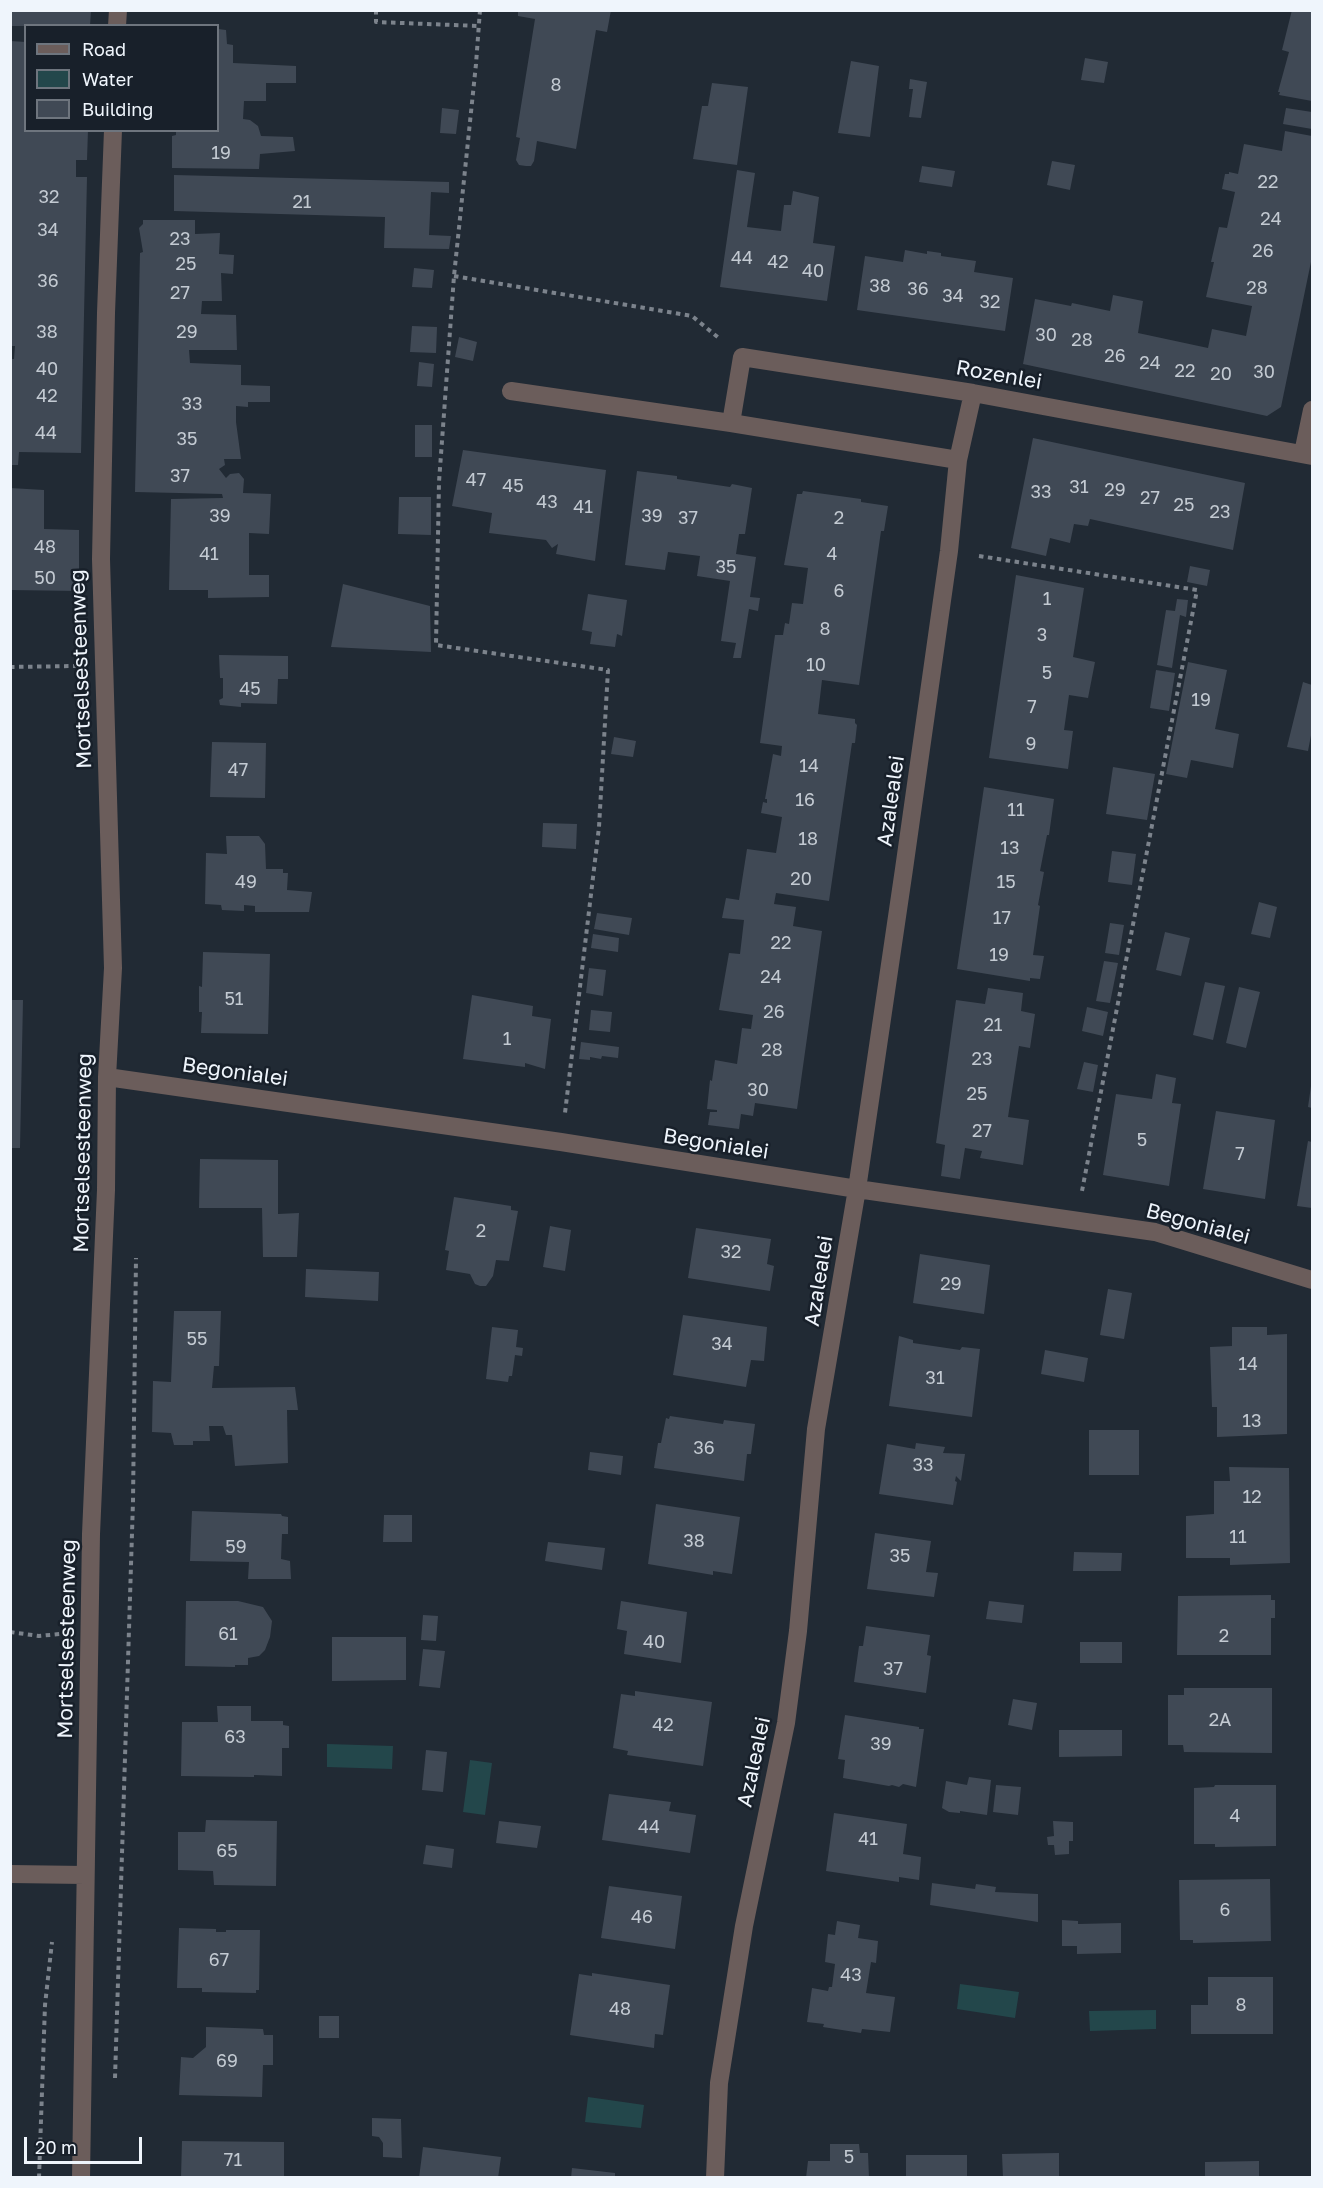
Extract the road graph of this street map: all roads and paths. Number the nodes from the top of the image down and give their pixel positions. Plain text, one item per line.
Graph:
1 (376, 10) edge
2 (480, 10) edge
3 (479, 26) junction
4 (113, 132) edge
5 (454, 276) junction
6 (742, 357) junction
7 (511, 391) dead end
8 (973, 393) junction
9 (1312, 410) edge
10 (731, 423) junction
11 (1308, 454) edge
12 (958, 460) junction
13 (948, 551) junction
14 (103, 666) junction
15 (10, 667) edge
16 (107, 1077) junction
17 (561, 1142) junction
18 (857, 1189) junction
19 (1076, 1221) junction
20 (136, 1248) dead end
21 (1312, 1280) edge
22 (10, 1632) edge
23 (89, 1632) junction
24 (10, 1874) edge
25 (85, 1875) junction
26 (115, 2079) dead end
27 (81, 2178) edge
28 (715, 2178) edge

1 - 3 path
2 - 3 path
3 - 5 path
4 - 14 street, Mortselsesteenweg
5 - 6 path
5 - 17 path
6 - 8 street, Rozenlei
6 - 10 street
7 - 10 street
8 - 11 street, Rozenlei
8 - 12 street, Azalealei
9 - 11 street
10 - 12 street
12 - 13 street, Azalealei
13 - 18 street, Azalealei
13 - 19 path
14 - 15 path
14 - 16 street, Mortselsesteenweg
16 - 17 street, Begonialei
16 - 23 street, Mortselsesteenweg
17 - 18 street, Begonialei
18 - 19 street, Begonialei
18 - 28 street, Azalealei
19 - 21 street, Begonialei
20 - 26 path
22 - 23 path
23 - 25 street, Mortselsesteenweg
24 - 25 street
25 - 27 street, Mortselsesteenweg

